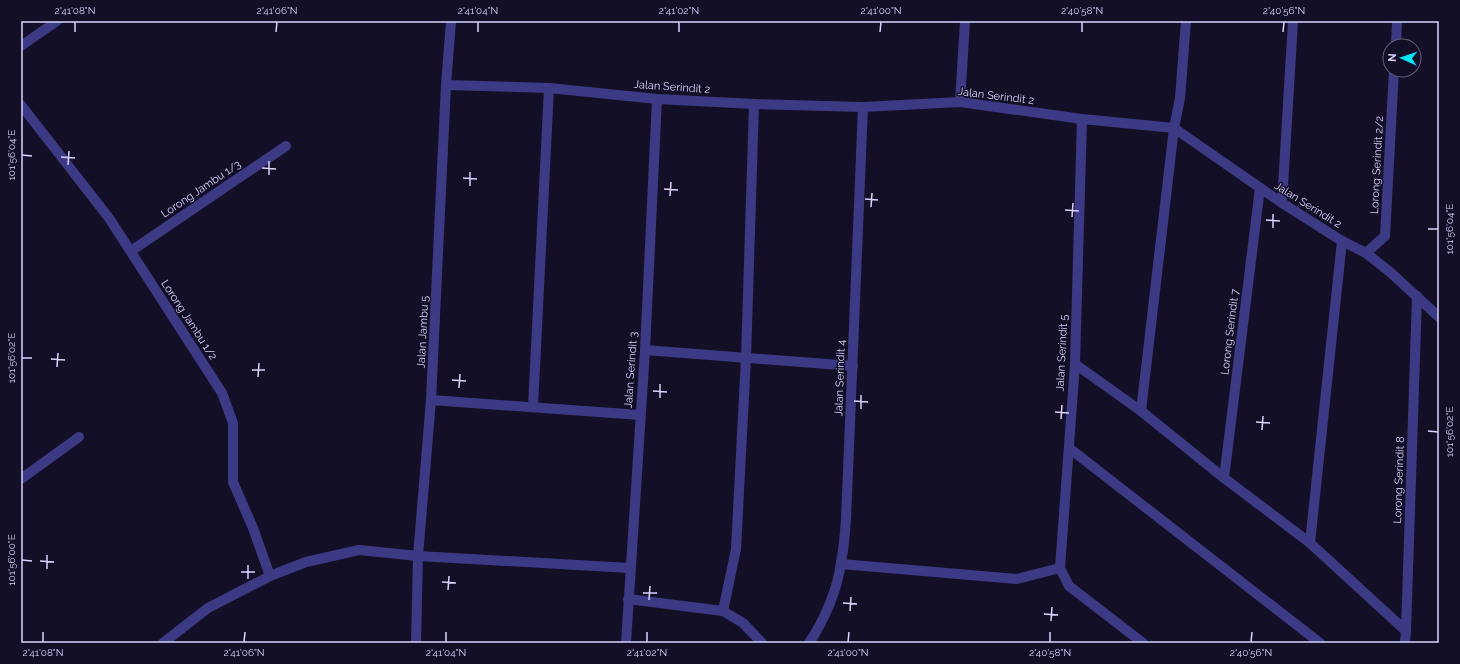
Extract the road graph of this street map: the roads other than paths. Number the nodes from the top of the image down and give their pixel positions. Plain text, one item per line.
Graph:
1 (57, 21) edge
2 (451, 21) edge
3 (965, 21) edge
4 (1186, 21) edge
5 (1293, 21) edge
6 (1397, 21) edge
7 (1396, 38) edge
8 (21, 46) edge
9 (1394, 78) edge
10 (446, 85) junction
11 (550, 88) junction
12 (657, 99) junction
13 (960, 102) junction
14 (754, 104) junction
15 (21, 105) edge
16 (863, 107) junction
17 (1082, 119) junction
18 (1174, 128) junction
19 (286, 146) dead end
20 (1260, 188) junction
21 (1282, 203) junction
22 (1342, 241) junction
23 (131, 252) junction
24 (1366, 253) junction
25 (1417, 296) junction
26 (1439, 317) edge
27 (645, 350) junction
28 (746, 358) junction
29 (1075, 364) junction
30 (853, 366) junction
31 (431, 400) junction
32 (533, 407) junction
33 (1141, 411) junction
34 (640, 414) junction
35 (79, 437) dead end
36 (1069, 448) junction
37 (1224, 478) junction
38 (21, 479) edge
39 (1310, 543) junction
40 (418, 556) junction
41 (841, 564) junction
42 (630, 568) junction
43 (1060, 568) junction
44 (270, 576) junction
45 (628, 599) junction
46 (722, 610) junction
47 (1406, 631) junction
48 (163, 643) edge
49 (416, 643) edge
50 (626, 643) edge
51 (762, 643) edge
52 (809, 643) edge
53 (1143, 643) edge
54 (1320, 643) edge
55 (1405, 643) edge

1 - 8 street
2 - 10 street, Jalan Jambu 5
3 - 13 street
4 - 18 street
5 - 21 street
6 - 7 street
9 - 24 street, Lorong Serindit 2/2
10 - 11 street, Jalan Serindit 2
10 - 31 street, Jalan Jambu 5
11 - 12 street, Jalan Serindit 2
11 - 32 street
12 - 14 street, Jalan Serindit 2
12 - 27 street, Jalan Serindit 3
13 - 16 street, Jalan Serindit 2
13 - 17 street, Jalan Serindit 2
14 - 16 street, Jalan Serindit 2
14 - 28 street
15 - 23 street, Lorong Jambu 1/2
16 - 30 street, Jalan Serindit 4
17 - 18 street, Jalan Serindit 2
17 - 29 street, Jalan Serindit 5
18 - 20 street, Jalan Serindit 2
18 - 33 street
19 - 23 street, Lorong Jambu 1/3
20 - 21 street, Jalan Serindit 2
20 - 37 street, Lorong Serindit 7
21 - 22 street, Jalan Serindit 2
22 - 24 street, Jalan Serindit 2
22 - 39 street
23 - 44 street, Lorong Jambu 1/2
24 - 25 street, Jalan Serindit 2
25 - 26 street, Jalan Serindit 2
25 - 47 street, Lorong Serindit 8
27 - 28 street
27 - 34 street, Jalan Serindit 3
28 - 30 street
28 - 46 street
29 - 33 street
29 - 36 street, Jalan Serindit 5
30 - 41 street, Jalan Serindit 4
31 - 32 street
31 - 40 street, Jalan Jambu 5
32 - 34 street
33 - 37 street
34 - 42 street, Jalan Serindit 3
35 - 38 street
36 - 43 street, Jalan Serindit 5
36 - 54 street
37 - 39 street
39 - 47 street
40 - 42 street
40 - 44 street
40 - 49 street, Jalan Jambu 5
41 - 43 street
41 - 52 street, Jalan Serindit 4
42 - 45 street, Jalan Serindit 3
43 - 53 street
44 - 48 street
45 - 46 street
45 - 50 street, Jalan Serindit 3
46 - 51 street
47 - 55 street, Lorong Serindit 8

